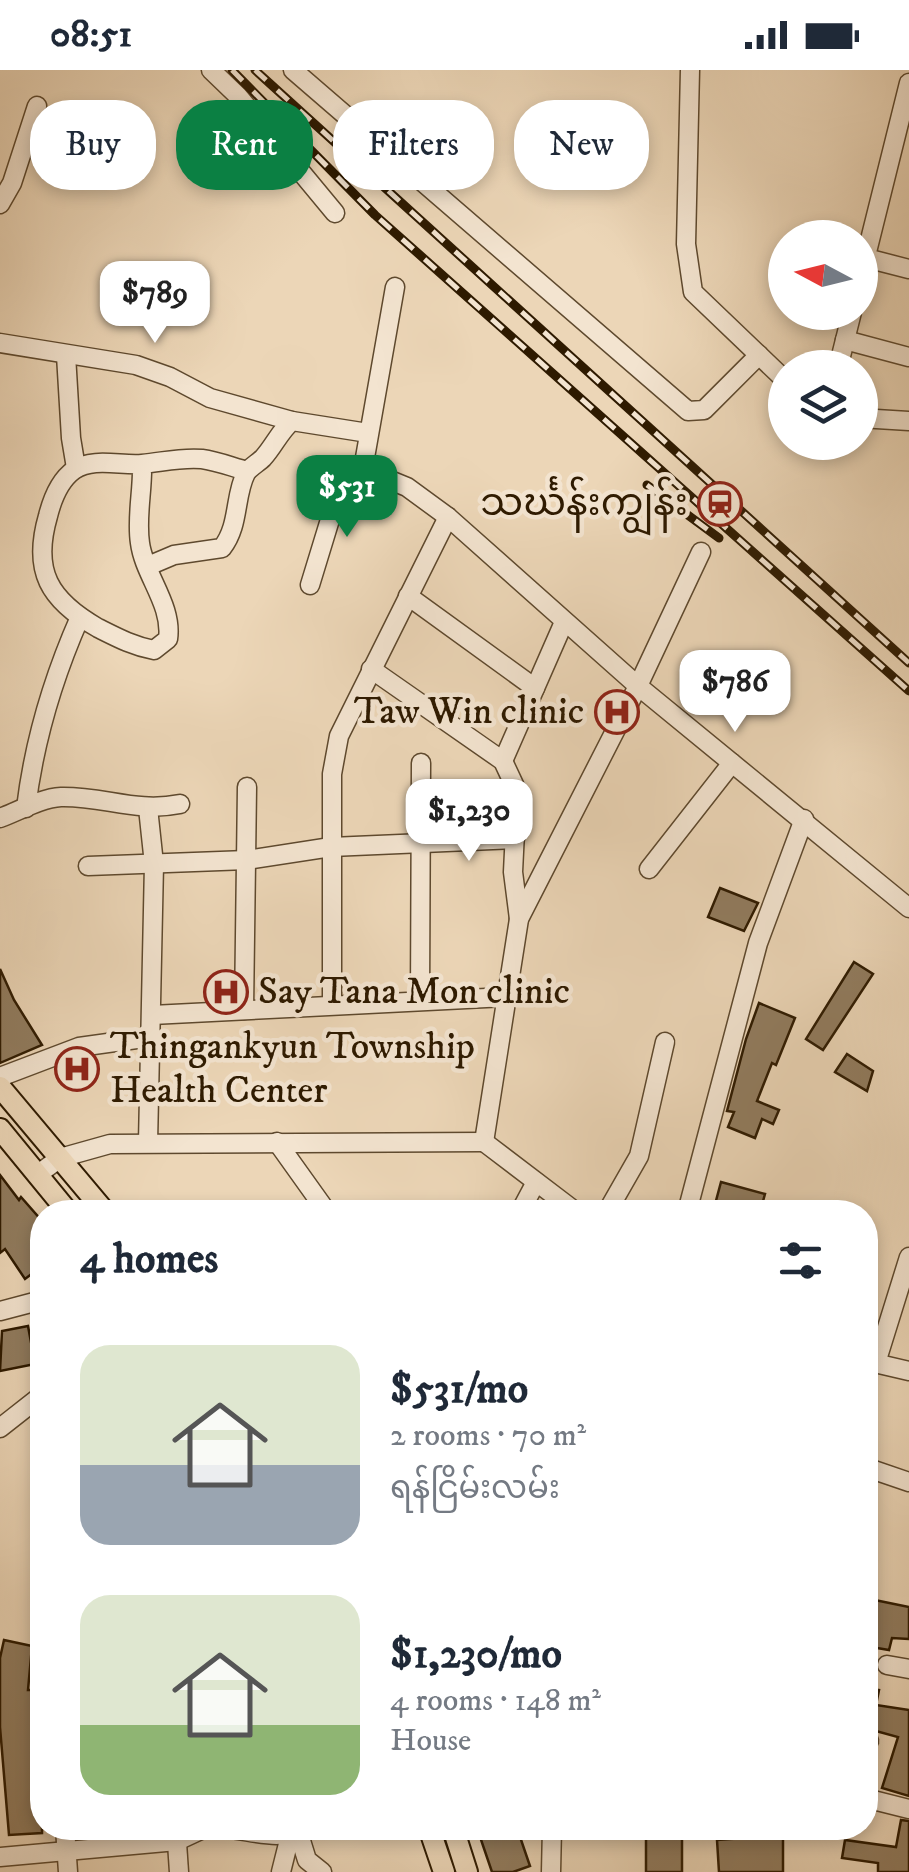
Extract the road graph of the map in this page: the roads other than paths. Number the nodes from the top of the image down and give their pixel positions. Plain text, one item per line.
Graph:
1 (211, 70) edge
2 (293, 70) edge
3 (690, 70) edge
4 (909, 83) edge
5 (904, 127) edge
6 (30, 128) edge
7 (0, 204) edge
8 (335, 213) dead end
9 (877, 220) edge
10 (878, 261) edge
11 (909, 270) edge
12 (395, 287) dead end
13 (848, 330) edge
14 (845, 340) junction
15 (0, 342) edge
16 (842, 350) edge
17 (66, 354) junction
18 (760, 355) junction
19 (909, 357) edge
20 (768, 363) edge
21 (878, 419) edge
22 (292, 421) junction
23 (909, 421) edge
24 (368, 434) junction
25 (142, 464) junction
26 (76, 468) junction
27 (363, 469) junction
28 (246, 471) junction
29 (448, 517) junction
30 (701, 552) dead end
31 (148, 566) junction
32 (310, 585) dead end
33 (408, 596) junction
34 (80, 618) junction
35 (564, 622) junction
36 (372, 668) junction
37 (638, 686) junction
38 (535, 688) junction
39 (503, 761) junction
40 (421, 763) dead end
41 (732, 763) junction
42 (247, 787) dead end
43 (180, 804) dead end
44 (26, 808) junction
45 (148, 808) junction
46 (0, 818) edge
47 (804, 820) junction
48 (515, 839) junction
49 (421, 842) junction
50 (331, 847) junction
51 (247, 860) junction
52 (154, 864) junction
53 (88, 866) dead end
54 (649, 868) dead end
55 (909, 908) edge
56 (519, 919) junction
57 (506, 997) junction
58 (420, 1000) junction
59 (332, 1005) junction
60 (244, 1010) junction
61 (152, 1015) junction
62 (150, 1037) junction
63 (666, 1042) dead end
64 (0, 1076) edge
65 (0, 1088) edge
66 (0, 1129) edge
67 (278, 1142) junction
68 (484, 1142) junction
69 (148, 1143) junction
70 (60, 1158) junction
71 (37, 1175) junction
72 (536, 1182) junction
73 (58, 1200) edge
74 (94, 1200) edge
75 (319, 1200) edge
76 (526, 1200) edge
77 (560, 1200) edge
78 (614, 1200) edge
79 (690, 1200) edge
80 (909, 1257) edge
81 (30, 1303) edge
82 (0, 1311) edge
83 (878, 1340) edge
84 (878, 1364) edge
85 (909, 1372) edge
86 (30, 1404) edge
87 (0, 1428) edge
88 (878, 1471) edge
89 (909, 1482) edge
90 (887, 1665) dead end
91 (909, 1670) edge
92 (878, 1801) edge
93 (909, 1808) edge
94 (66, 1840) edge
95 (140, 1840) edge
96 (177, 1840) edge
97 (294, 1840) edge
98 (300, 1840) edge
99 (433, 1840) edge
100 (457, 1840) edge
101 (552, 1840) edge
102 (67, 1852) junction
103 (0, 1857) edge
104 (68, 1872) edge
105 (180, 1872) edge
106 (281, 1872) edge
107 (322, 1872) edge
108 (444, 1872) edge
109 (467, 1872) edge
110 (551, 1872) edge

1 - 8 street
2 - 18 street
3 - 18 street
4 - 5 street
5 - 9 street
6 - 7 street
10 - 11 street
12 - 24 street
13 - 14 street
14 - 16 street
14 - 19 street
15 - 17 street
17 - 22 street
17 - 26 street
18 - 20 street
21 - 23 street
22 - 24 street
22 - 28 street
24 - 27 street
25 - 26 street
25 - 28 street
25 - 31 street
26 - 34 street
27 - 29 street
27 - 32 street
28 - 31 street
29 - 33 street
29 - 35 street
30 - 37 street
31 - 34 street
33 - 36 street
33 - 38 street
34 - 44 street
35 - 37 street
35 - 38 street
36 - 39 street
36 - 50 street
37 - 41 street
37 - 56 street
38 - 39 street
39 - 48 street
40 - 49 street
41 - 47 street
41 - 54 street
42 - 51 street
43 - 45 street
44 - 45 street
44 - 46 street
45 - 52 street
47 - 55 street
47 - 79 street
48 - 49 street
48 - 56 street
49 - 50 street
49 - 58 street
50 - 51 street
50 - 59 street
51 - 52 street
51 - 60 street
52 - 53 street
52 - 61 street
56 - 57 street
57 - 58 street
57 - 68 street
58 - 59 street
59 - 60 street
60 - 61 street
61 - 62 street
62 - 64 street
62 - 69 street
63 - 78 street
65 - 70 main road
66 - 71 main road
67 - 68 street
67 - 69 street
67 - 75 street
68 - 72 street
69 - 70 street
70 - 71 street
70 - 74 main road
71 - 73 main road
72 - 76 street
72 - 77 street
80 - 83 street
81 - 82 street
84 - 85 street
86 - 87 street
88 - 89 street
90 - 91 street
92 - 93 street
94 - 102 street
95 - 102 street
96 - 105 street
97 - 106 street
98 - 107 street
99 - 108 main road
100 - 109 main road
101 - 110 street
102 - 103 street
102 - 104 street

